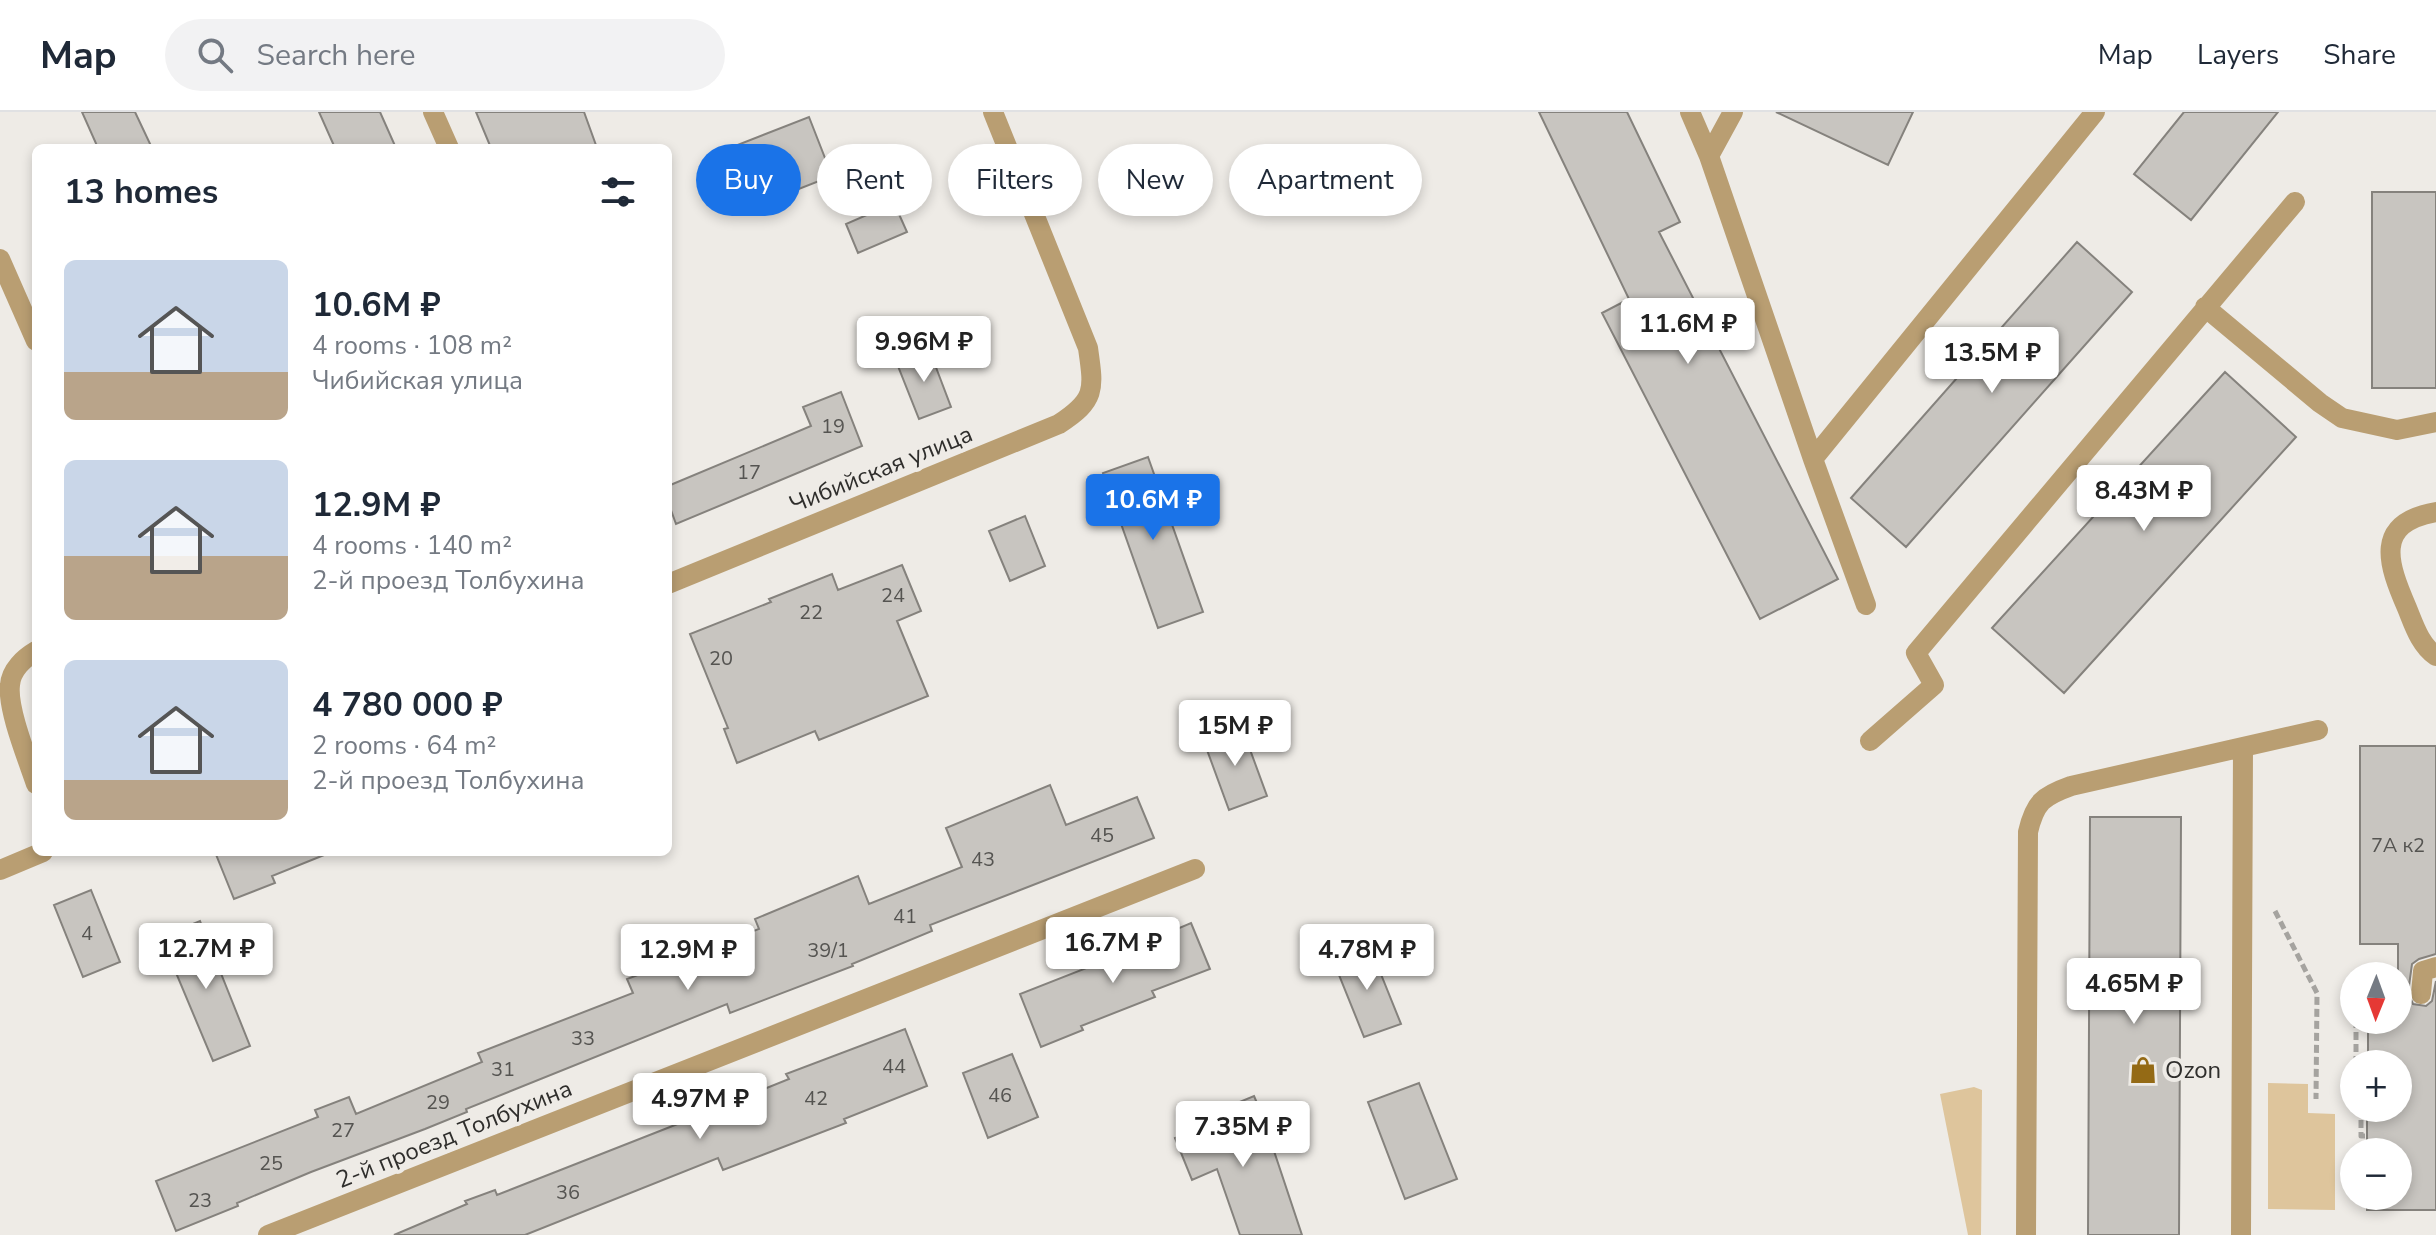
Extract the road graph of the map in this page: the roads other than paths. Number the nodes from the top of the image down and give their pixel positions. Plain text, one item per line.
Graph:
1 (433, 112) edge
2 (993, 112) edge
3 (1690, 112) edge
4 (1733, 112) edge
5 (2095, 112) edge
6 (447, 144) edge
7 (1709, 156) junction
8 (2295, 202) dead end
9 (0, 259) edge
10 (2205, 307) junction
11 (32, 332) edge
12 (2436, 422) edge
13 (1813, 459) junction
14 (2436, 512) edge
15 (672, 582) edge
16 (1866, 605) dead end
17 (32, 654) edge
18 (2436, 656) edge
19 (2318, 730) dead end
20 (1870, 741) dead end
21 (2243, 747) junction
22 (32, 771) edge
23 (33, 856) edge
24 (1195, 869) dead end
25 (0, 870) edge
26 (2436, 967) edge
27 (2421, 994) dead end
28 (268, 1235) edge
29 (2026, 1235) edge
30 (2241, 1235) edge

1 - 6 street
2 - 15 street, Чибийская улица
3 - 7 street
4 - 7 street
5 - 13 street
7 - 13 street
8 - 10 street
9 - 11 street
10 - 12 street
10 - 20 street
13 - 16 street
14 - 18 street
17 - 22 street
19 - 21 street
21 - 29 street
21 - 30 street
23 - 25 street
24 - 28 street, 2-й проезд Толбухина
26 - 27 street

